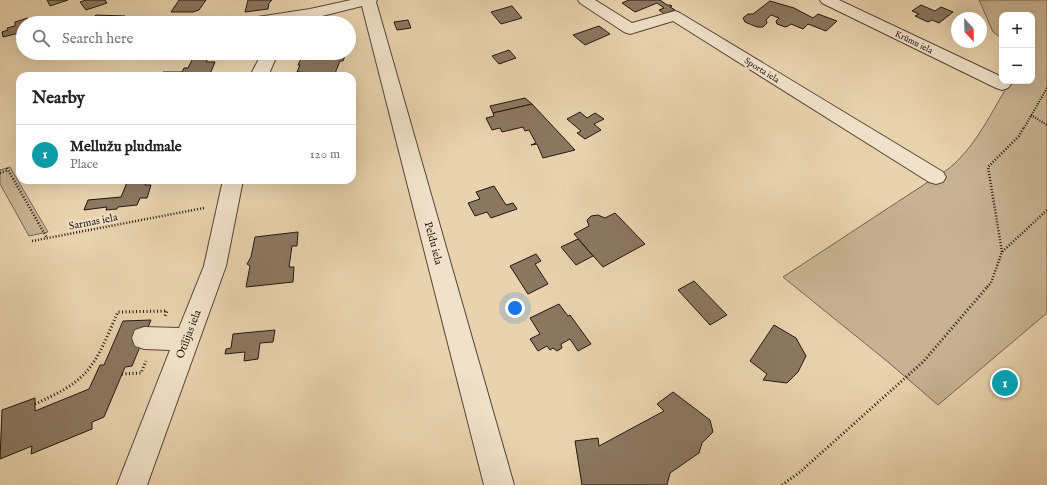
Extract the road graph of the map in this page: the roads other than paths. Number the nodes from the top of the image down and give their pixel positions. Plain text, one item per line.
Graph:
1 (292, 0) edge
2 (369, 0) edge
3 (584, 0) edge
4 (826, 0) edge
5 (289, 16) edge
6 (304, 16) edge
7 (267, 60) edge
8 (261, 72) edge
9 (999, 83) edge
10 (936, 177) dead end
11 (232, 184) edge
12 (150, 338) road end
13 (186, 340) junction
14 (132, 485) edge
15 (499, 485) edge

1 - 5 street
2 - 6 street
2 - 15 street, Peldu iela
3 - 10 street, Sporta iela
4 - 9 street, Krūmu iela
7 - 8 street
11 - 13 street, Otīlijas iela
12 - 13 street
13 - 14 street, Otīlijas iela

